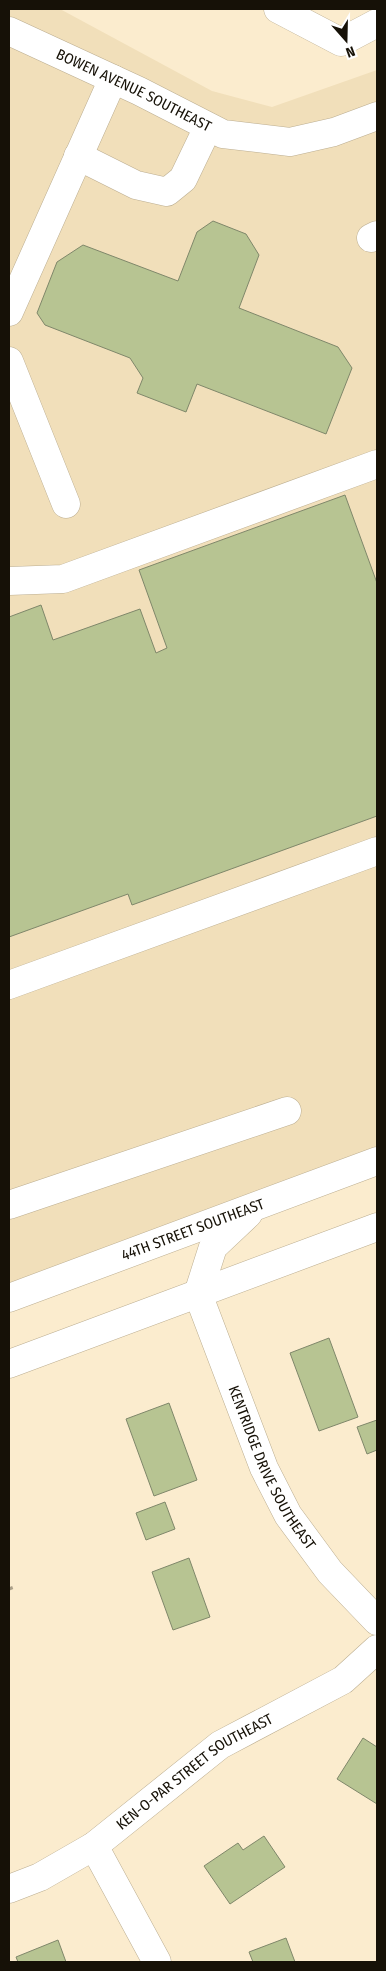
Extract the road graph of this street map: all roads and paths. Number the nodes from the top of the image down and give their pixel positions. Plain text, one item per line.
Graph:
1 (278, 9) edge
2 (377, 23) edge
3 (9, 31) edge
4 (113, 79) junction
5 (377, 116) edge
6 (208, 127) junction
7 (78, 156) junction
8 (9, 312) edge
9 (9, 361) edge
10 (375, 472) edge
11 (66, 504) dead end
12 (9, 580) edge
13 (377, 851) edge
14 (9, 985) edge
15 (286, 1111) dead end
16 (377, 1161) edge
17 (9, 1205) edge
18 (256, 1206) junction
19 (377, 1227) edge
20 (198, 1294) junction
21 (9, 1298) edge
22 (9, 1364) edge
23 (14, 1587) dead end
24 (9, 1589) edge
25 (377, 1621) edge
26 (377, 1649) edge
27 (94, 1846) junction
28 (9, 1889) edge
29 (157, 1962) edge

1 - 2 street
3 - 4 street, BOWEN AVENUE SOUTHEAST
4 - 6 street, BOWEN AVENUE SOUTHEAST
4 - 7 street
5 - 6 street, BOWEN AVENUE SOUTHEAST
6 - 7 street
7 - 8 street
9 - 11 street
10 - 12 street
13 - 14 street
15 - 17 street
16 - 18 street, 44TH STREET SOUTHEAST
18 - 20 street
18 - 21 street, 44TH STREET SOUTHEAST
19 - 20 street
20 - 22 street
20 - 25 street, KENTRIDGE DRIVE SOUTHEAST
23 - 24 path
26 - 27 street, KEN-O-PAR STREET SOUTHEAST
27 - 28 street, KEN-O-PAR STREET SOUTHEAST
27 - 29 street

